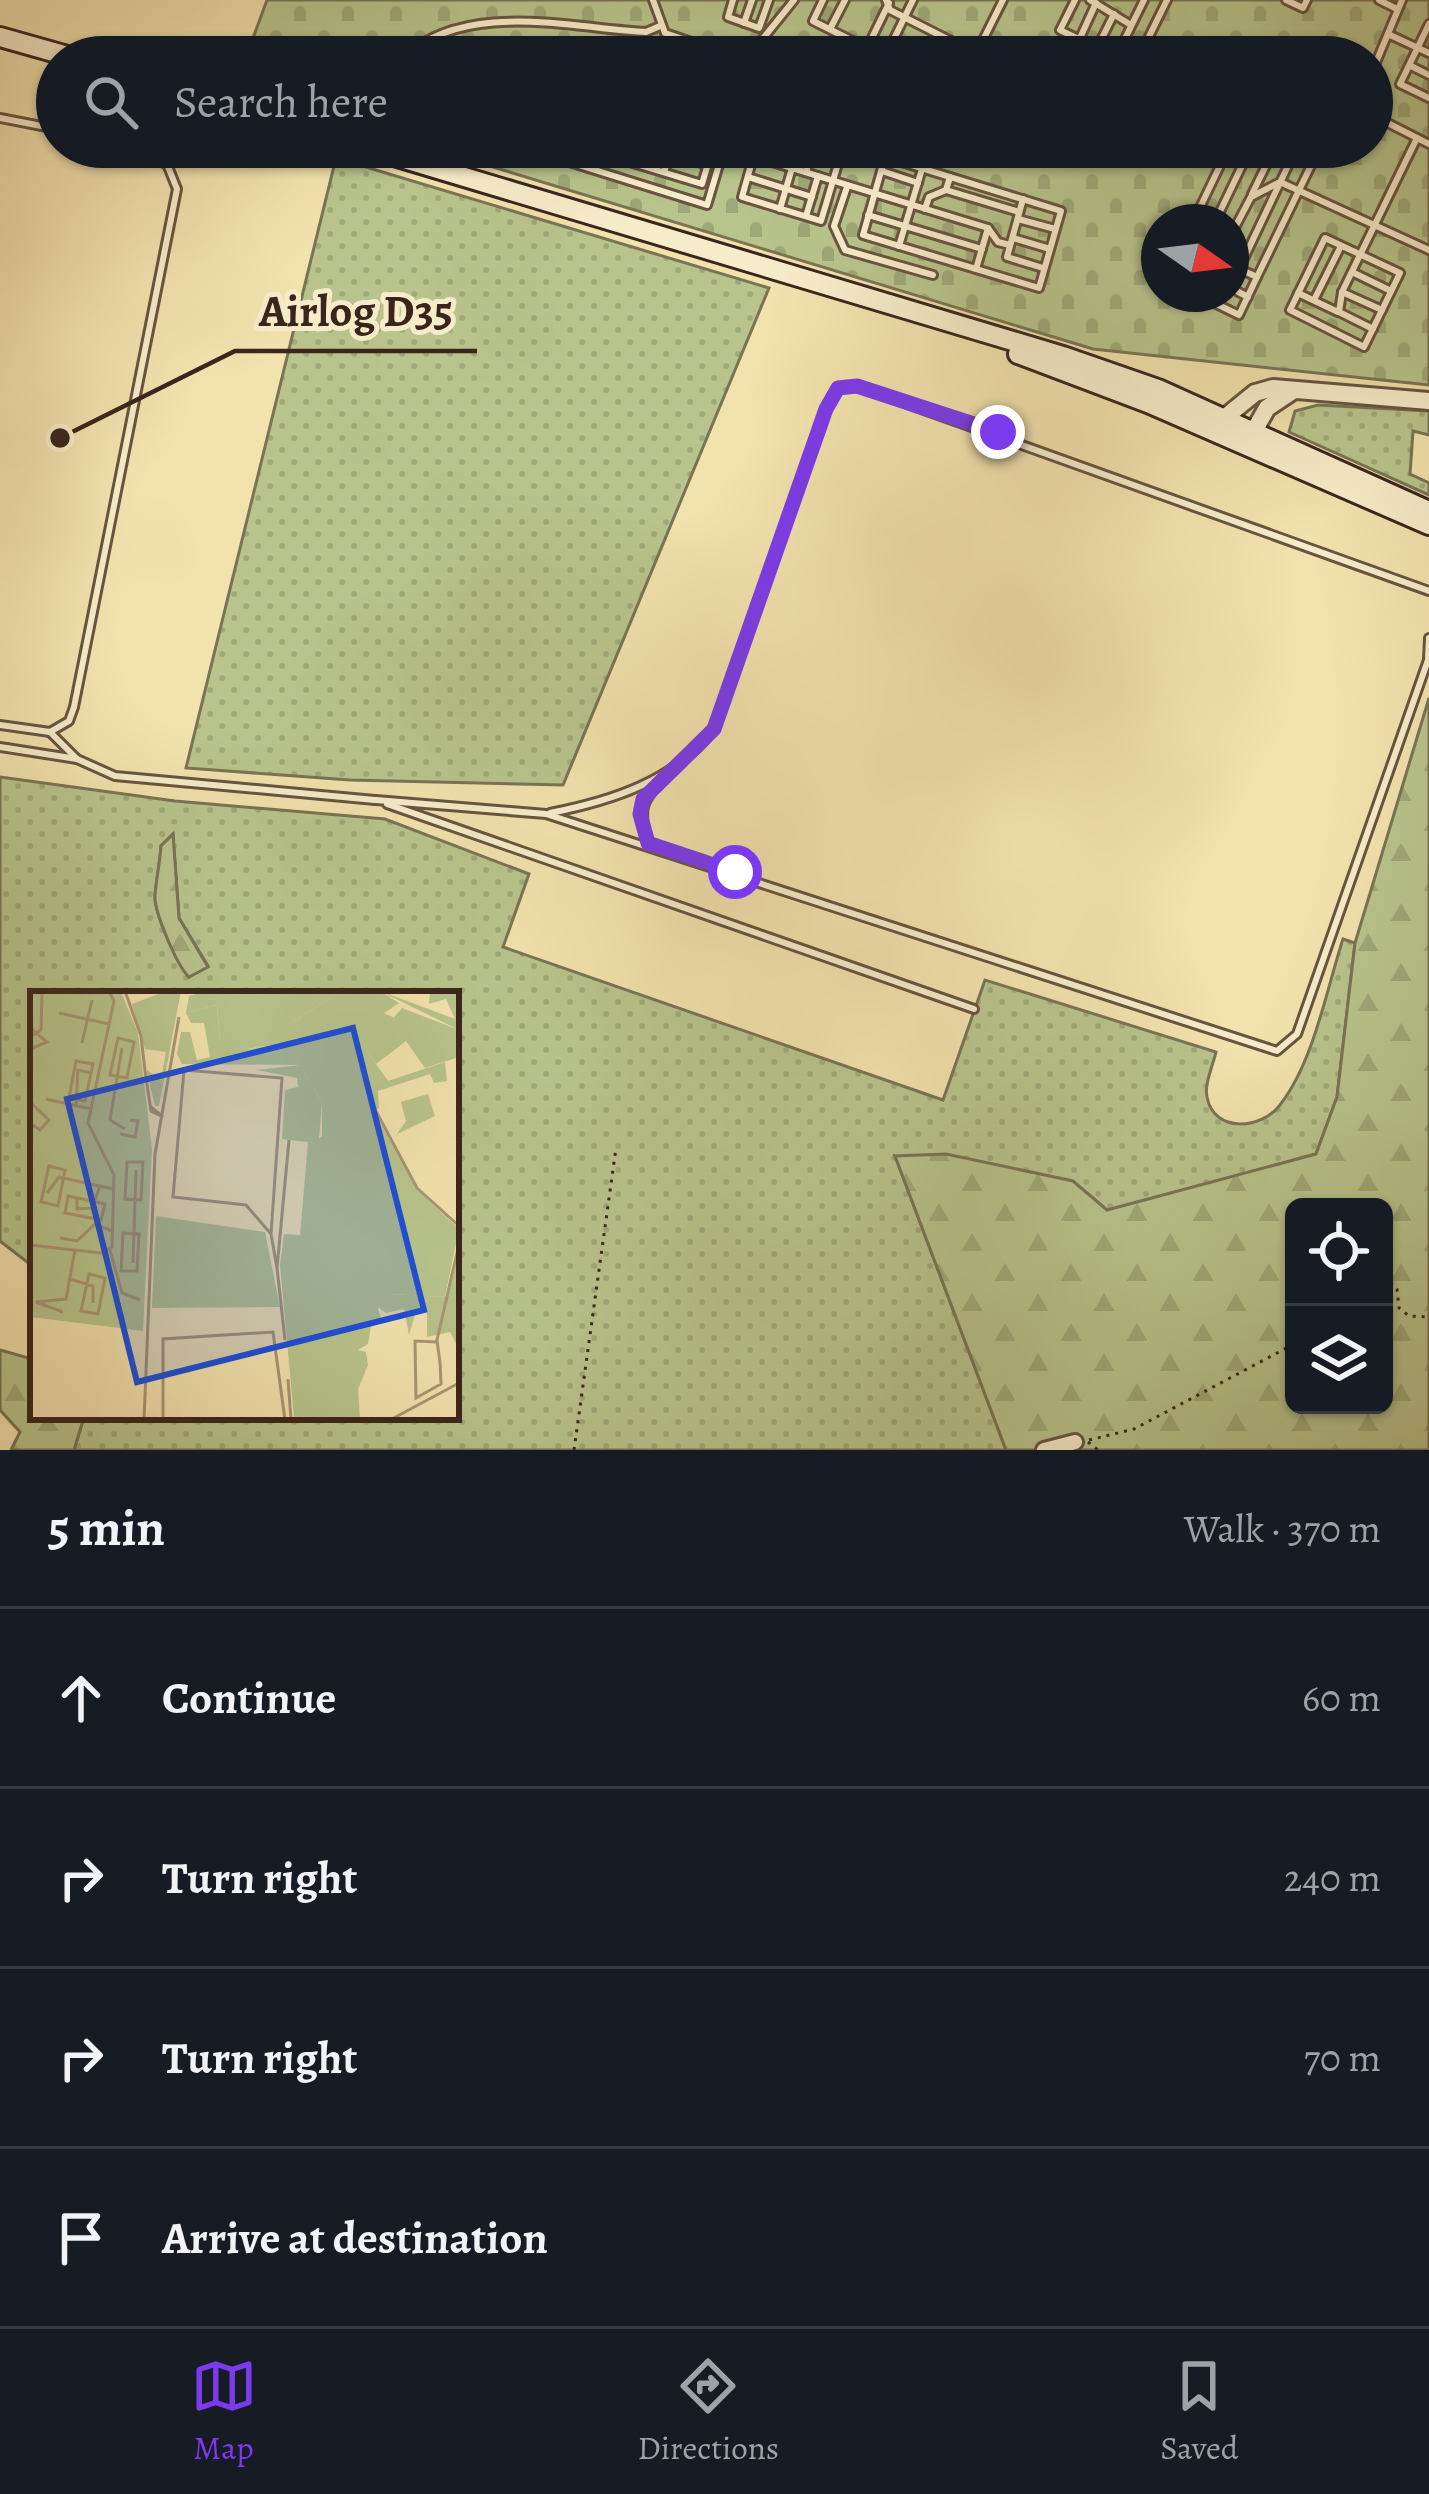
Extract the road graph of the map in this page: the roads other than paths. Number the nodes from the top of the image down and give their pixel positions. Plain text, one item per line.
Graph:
1 (653, 0) edge
2 (734, 0) edge
3 (752, 0) edge
4 (769, 0) edge
5 (794, 0) edge
6 (823, 0) edge
7 (845, 0) edge
8 (913, 0) edge
9 (1003, 0) edge
10 (1075, 0) edge
11 (1167, 0) edge
12 (1286, 0) edge
13 (1307, 0) edge
14 (1379, 0) edge
15 (1402, 0) edge
16 (1142, 1) edge
17 (888, 2) edge
18 (1093, 2) edge
19 (1397, 9) junction
20 (1115, 13) junction
21 (904, 17) junction
22 (743, 22) junction
23 (1131, 25) junction
24 (660, 26) junction
25 (1428, 27) edge
26 (830, 29) junction
27 (1390, 34) joint
28 (438, 36) edge
29 (670, 36) edge
30 (765, 36) edge
31 (843, 36) edge
32 (872, 36) edge
33 (895, 36) edge
34 (940, 36) edge
35 (985, 36) edge
36 (1073, 36) edge
37 (1080, 36) edge
38 (1103, 36) edge
39 (1126, 36) edge
40 (1149, 36) edge
41 (0, 37) edge
42 (36, 47) edge
43 (1418, 47) junction
44 (1429, 52) edge
45 (1409, 65) junction
46 (1429, 75) edge
47 (1429, 98) edge
48 (0, 118) edge
49 (36, 125) edge
50 (1393, 126) edge
51 (1417, 138) junction
52 (1429, 144) edge
53 (168, 168) edge
54 (432, 168) edge
55 (588, 168) edge
56 (651, 168) edge
57 (665, 168) edge
58 (706, 168) edge
59 (718, 168) edge
60 (751, 168) edge
61 (792, 168) joint
62 (807, 168) edge
63 (837, 168) edge
64 (881, 168) edge
65 (922, 168) joint
66 (1219, 168) edge
67 (1241, 168) edge
68 (1265, 168) edge
69 (1287, 168) edge
70 (1310, 168) edge
71 (880, 171) junction
72 (664, 172) junction
73 (806, 172) junction
74 (818, 176) junction
75 (748, 177) junction
76 (950, 177) junction
77 (833, 181) junction
78 (1280, 182) junction
79 (918, 183) junction
80 (847, 185) junction
81 (786, 189) junction
82 (946, 190) junction
83 (1299, 190) junction
84 (874, 193) junction
85 (812, 197) junction
86 (1251, 197) junction
87 (1023, 199) junction
88 (1202, 204) edge
89 (1224, 204) edge
90 (1247, 204) edge
91 (912, 205) junction
92 (780, 209) junction
93 (925, 209) junction
94 (868, 215) junction
95 (1018, 216) junction
96 (806, 217) junction
97 (1375, 225) junction
98 (905, 226) junction
99 (988, 228) junction
100 (1055, 230) junction
101 (1249, 241) edge
102 (1011, 242) junction
103 (899, 246) junction
104 (1341, 246) junction
105 (982, 249) junction
106 (1050, 249) junction
107 (1429, 250) edge
108 (1360, 255) junction
109 (1044, 268) junction
110 (976, 269) junction
111 (1352, 272) junction
112 (1249, 274) edge
113 (933, 275) dead end
114 (1257, 278) junction
115 (1391, 291) junction
116 (1342, 292) junction
117 (1298, 293) junction
118 (1249, 295) edge
119 (1314, 300) junction
120 (1382, 310) junction
121 (1339, 312) junction
122 (1373, 329) junction
123 (1294, 390) junction
124 (1429, 401) edge
125 (1230, 427) junction
126 (1254, 431) junction
127 (1429, 511) edge
128 (1429, 525) edge
129 (1429, 591) edge
130 (1429, 638) edge
131 (0, 725) edge
132 (50, 732) junction
133 (0, 747) edge
134 (77, 760) junction
135 (674, 768) junction
136 (376, 800) junction
137 (546, 814) junction
138 (648, 843) junction
139 (974, 1009) dead end
140 (1081, 1442) road end
141 (1044, 1450) edge

1 - 24 lane
2 - 22 lane
3 - 22 lane
4 - 22 lane
5 - 30 lane
6 - 26 lane
7 - 26 lane
8 - 21 lane
9 - 35 lane
10 - 36 lane
11 - 40 lane
12 - 13 lane
14 - 19 lane
15 - 19 lane
16 - 23 lane
17 - 21 lane
17 - 32 lane
18 - 20 lane
18 - 37 lane
19 - 27 lane
20 - 23 lane
20 - 38 lane
21 - 33 lane
21 - 34 lane
23 - 39 lane
24 - 28 lane
24 - 29 lane
25 - 43 lane
26 - 31 lane
27 - 43 lane
41 - 42 main road
43 - 44 lane
43 - 45 lane
45 - 46 lane
45 - 47 lane
48 - 49 lane
50 - 51 lane
51 - 52 lane
51 - 97 lane
53 - 132 lane
54 - 125 main road
55 - 59 lane
56 - 72 lane
57 - 72 lane
58 - 72 lane
60 - 75 lane
61 - 73 lane
61 - 81 lane
62 - 73 lane
63 - 77 lane
64 - 71 lane
65 - 76 lane
65 - 79 lane
66 - 88 lane
67 - 89 lane
68 - 86 lane
69 - 78 lane
70 - 83 lane
71 - 79 lane
71 - 84 lane
73 - 74 lane
74 - 77 lane
74 - 85 lane
75 - 81 lane
75 - 92 lane
76 - 82 lane
76 - 87 lane
77 - 80 lane
77 - 96 lane
78 - 83 lane
78 - 86 lane
78 - 101 lane
79 - 91 lane
80 - 84 lane
80 - 113 lane
81 - 85 lane
81 - 92 lane
82 - 93 lane
82 - 95 lane
83 - 97 lane
83 - 114 lane
84 - 91 lane
84 - 94 lane
85 - 96 lane
86 - 90 lane
87 - 95 lane
87 - 100 lane
91 - 93 lane
91 - 98 lane
92 - 96 lane
93 - 99 lane
94 - 98 lane
94 - 103 lane
95 - 100 lane
95 - 102 lane
97 - 107 lane
97 - 108 lane
98 - 103 lane
98 - 105 lane
99 - 102 lane
99 - 105 lane
100 - 106 lane
102 - 106 lane
102 - 109 lane
103 - 110 lane
104 - 108 lane
104 - 117 lane
104 - 119 lane
105 - 110 lane
106 - 109 lane
108 - 111 lane
108 - 115 lane
109 - 110 lane
111 - 115 lane
111 - 116 lane
112 - 114 lane
114 - 118 lane
115 - 120 lane
116 - 120 lane
116 - 121 lane
117 - 119 lane
117 - 122 lane
119 - 121 lane
120 - 122 lane
121 - 122 lane
123 - 124 street
123 - 125 street
123 - 126 street
125 - 126 main road
125 - 128 main road
126 - 127 main road
129 - 135 lane
130 - 138 lane
131 - 132 lane
132 - 134 lane
133 - 134 lane
134 - 136 lane
135 - 137 lane
135 - 138 lane
136 - 137 lane
136 - 139 lane
137 - 138 lane
140 - 141 street

